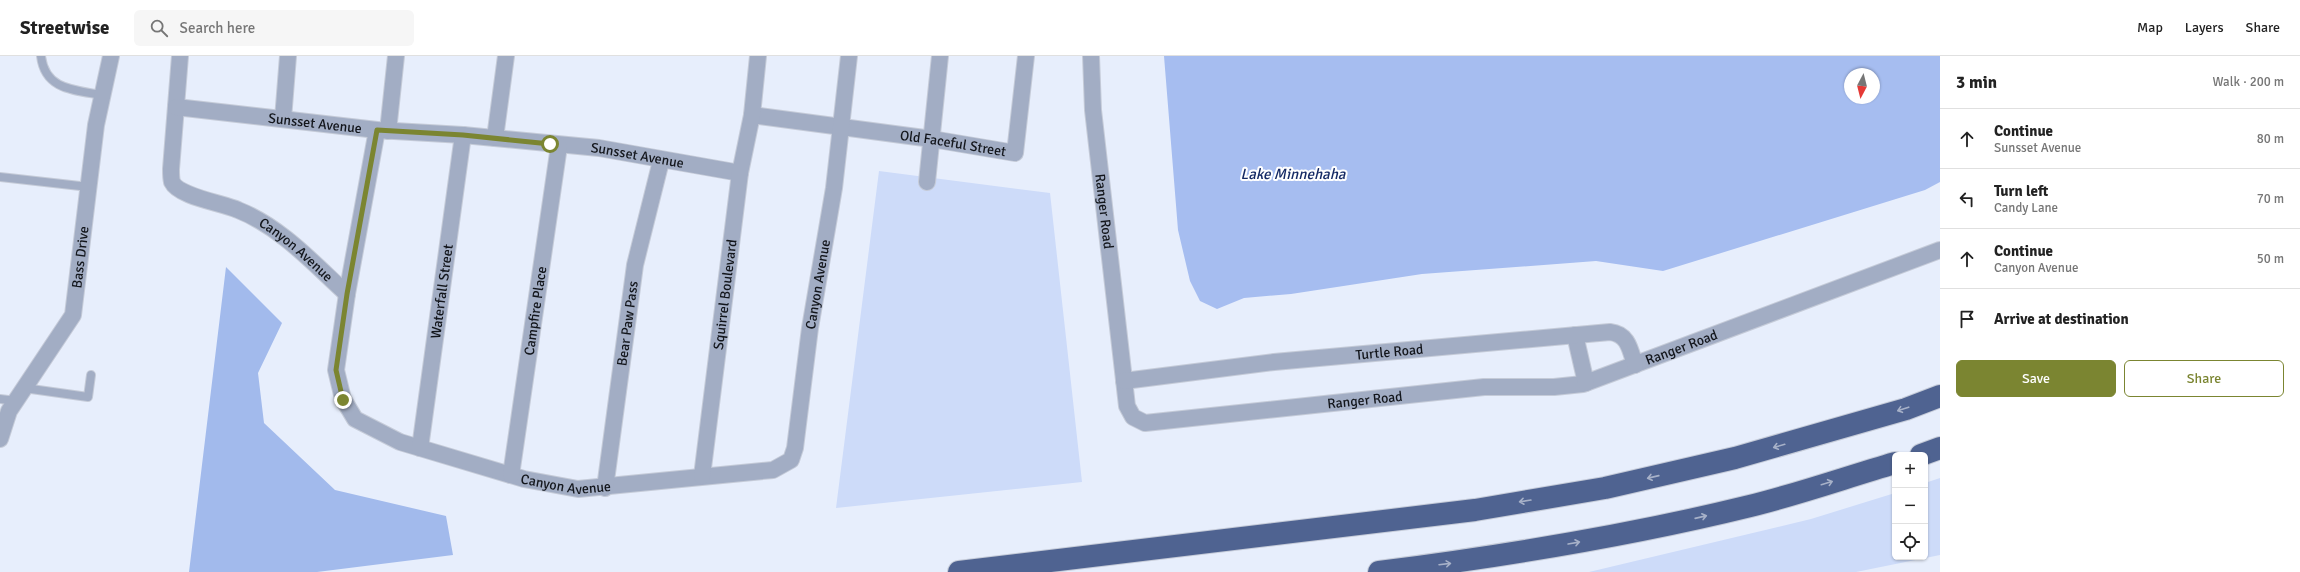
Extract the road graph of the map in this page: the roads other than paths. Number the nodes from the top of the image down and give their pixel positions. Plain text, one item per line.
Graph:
1 (41, 56) edge
2 (112, 56) edge
3 (180, 56) edge
4 (288, 56) edge
5 (396, 56) edge
6 (506, 56) edge
7 (758, 56) edge
8 (849, 56) edge
9 (940, 56) edge
10 (1026, 56) edge
11 (1091, 56) edge
12 (102, 94) junction
13 (176, 107) junction
14 (752, 115) junction
15 (283, 119) junction
16 (842, 127) junction
17 (382, 130) junction
18 (463, 135) junction
19 (495, 138) junction
20 (932, 140) junction
21 (559, 146) junction
22 (662, 161) junction
23 (740, 173) junction
24 (0, 176) edge
25 (926, 182) dead end
26 (89, 187) junction
27 (1940, 250) edge
28 (347, 294) junction
29 (1575, 335) junction
30 (1635, 365) junction
31 (91, 375) dead end
32 (1124, 381) junction
33 (1586, 383) junction
34 (13, 396) edge
35 (1940, 396) edge
36 (0, 440) edge
37 (420, 448) junction
38 (1940, 448) edge
39 (1928, 452) edge
40 (1892, 464) edge
41 (511, 475) junction
42 (702, 476) junction
43 (605, 488) junction
44 (959, 572) edge
45 (1379, 572) edge

1 - 12 lane
2 - 12 street, Bass Drive
3 - 13 street, Canyon Avenue
4 - 15 street
5 - 17 street
6 - 19 street
7 - 14 street
8 - 16 street, Canyon Avenue
9 - 20 street
10 - 20 street, Old Faceful Street
11 - 32 street, Ranger Road
12 - 26 street, Bass Drive
13 - 15 street, Sunsset Avenue
13 - 28 street, Canyon Avenue
14 - 16 street, Old Faceful Street
14 - 23 street, Squirrel Boulevard
15 - 17 street, Sunsset Avenue
16 - 20 street, Old Faceful Street
16 - 42 street, Canyon Avenue
17 - 18 street, Sunsset Avenue
17 - 28 street
18 - 19 street, Sunsset Avenue
18 - 37 street, Waterfall Street
19 - 21 street, Sunsset Avenue
20 - 25 street
21 - 22 street, Sunsset Avenue
21 - 41 street, Campfire Place
22 - 23 street, Sunsset Avenue
22 - 43 street, Bear Paw Pass
23 - 42 street, Squirrel Boulevard
24 - 26 lane
26 - 34 street, Bass Drive
27 - 30 street, Ranger Road
28 - 37 street, Canyon Avenue
29 - 30 street, Turtle Road
29 - 32 street, Turtle Road
29 - 33 street
30 - 33 street, Ranger Road
31 - 34 lane
32 - 33 street, Ranger Road
34 - 36 street, Bass Drive
35 -> 44 highway
37 - 41 street, Canyon Avenue
38 - 39 highway
45 -> 40 highway
41 - 43 street, Canyon Avenue
42 - 43 street, Canyon Avenue

